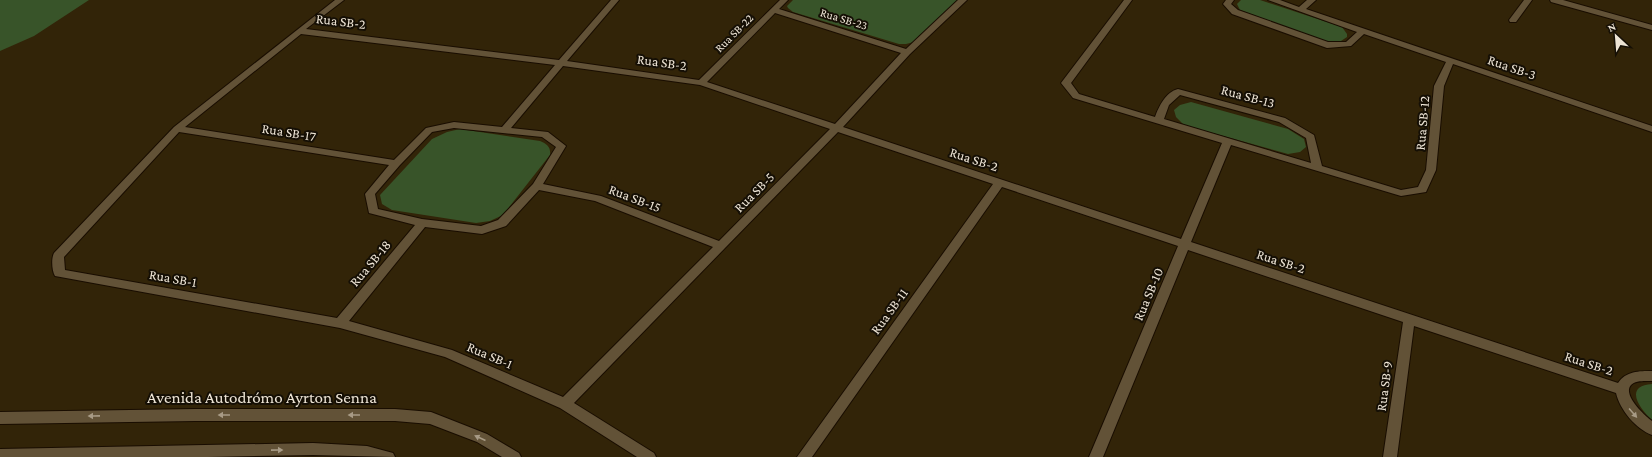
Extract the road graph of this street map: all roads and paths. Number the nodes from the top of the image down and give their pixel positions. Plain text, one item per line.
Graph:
1 (340, 0) edge
2 (615, 0) edge
3 (784, 0) edge
4 (963, 0) edge
5 (1128, 0) edge
6 (1230, 0) edge
7 (1272, 0) edge
8 (1312, 0) edge
9 (1528, 0) edge
10 (1554, 0) edge
11 (1301, 9) junction
12 (774, 10) junction
13 (1513, 20) dead end
14 (1652, 28) edge
15 (1364, 30) junction
16 (299, 31) junction
17 (907, 52) junction
18 (1451, 60) junction
19 (562, 63) junction
20 (701, 83) junction
21 (1158, 121) junction
22 (177, 129) junction
23 (836, 129) junction
24 (1652, 129) edge
25 (504, 130) junction
26 (1227, 142) junction
27 (396, 163) junction
28 (1317, 168) junction
29 (1000, 183) junction
30 (537, 186) junction
31 (422, 223) junction
32 (1185, 245) junction
33 (721, 246) junction
34 (1409, 319) junction
35 (340, 323) junction
36 (1652, 376) edge
37 (1622, 390) junction
38 (565, 404) junction
39 (0, 418) edge
40 (1652, 429) edge
41 (0, 455) edge
42 (388, 457) edge
43 (514, 457) edge
44 (649, 457) edge
45 (804, 457) edge
46 (1096, 457) edge
47 (1390, 457) edge

1 - 16 street, Rua SB-1
2 - 19 street
3 - 12 street, Rua SB-22
4 - 17 street, Rua SB-5
5 - 21 street
6 - 15 street
7 - 11 street, Rua SB-3
8 - 11 street
9 - 13 street
10 - 14 street
11 - 15 street, Rua SB-3
12 - 17 street, Rua SB-23
12 - 20 street, Rua SB-22
15 - 18 street, Rua SB-3
16 - 19 street, Rua SB-2
16 - 22 street, Rua SB-1
17 - 23 street, Rua SB-5
18 - 24 street, Rua SB-3
18 - 28 street, Rua SB-12
19 - 20 street, Rua SB-2
19 - 25 street
20 - 23 street, Rua SB-2
21 - 26 street
21 - 28 street, Rua SB-13
22 - 27 street, Rua SB-17
22 - 35 street, Rua SB-1
23 - 29 street, Rua SB-2
23 - 33 street, Rua SB-5
25 - 27 street
25 - 30 street
26 - 28 street
26 - 32 street, Rua SB-10
27 - 31 street
29 - 32 street, Rua SB-2
29 - 45 street, Rua SB-11
30 - 31 street
30 - 33 street, Rua SB-15
31 - 35 street, Rua SB-18
32 - 34 street, Rua SB-2
32 - 46 street, Rua SB-10
33 - 38 street, Rua SB-5
34 - 37 street, Rua SB-2
34 - 47 street, Rua SB-9
35 - 38 street, Rua SB-1
36 - 37 street
37 -> 40 street
38 - 44 street, Rua SB-1
43 -> 39 street, Avenida Autodrómo Ayrton Senna
41 -> 42 street

